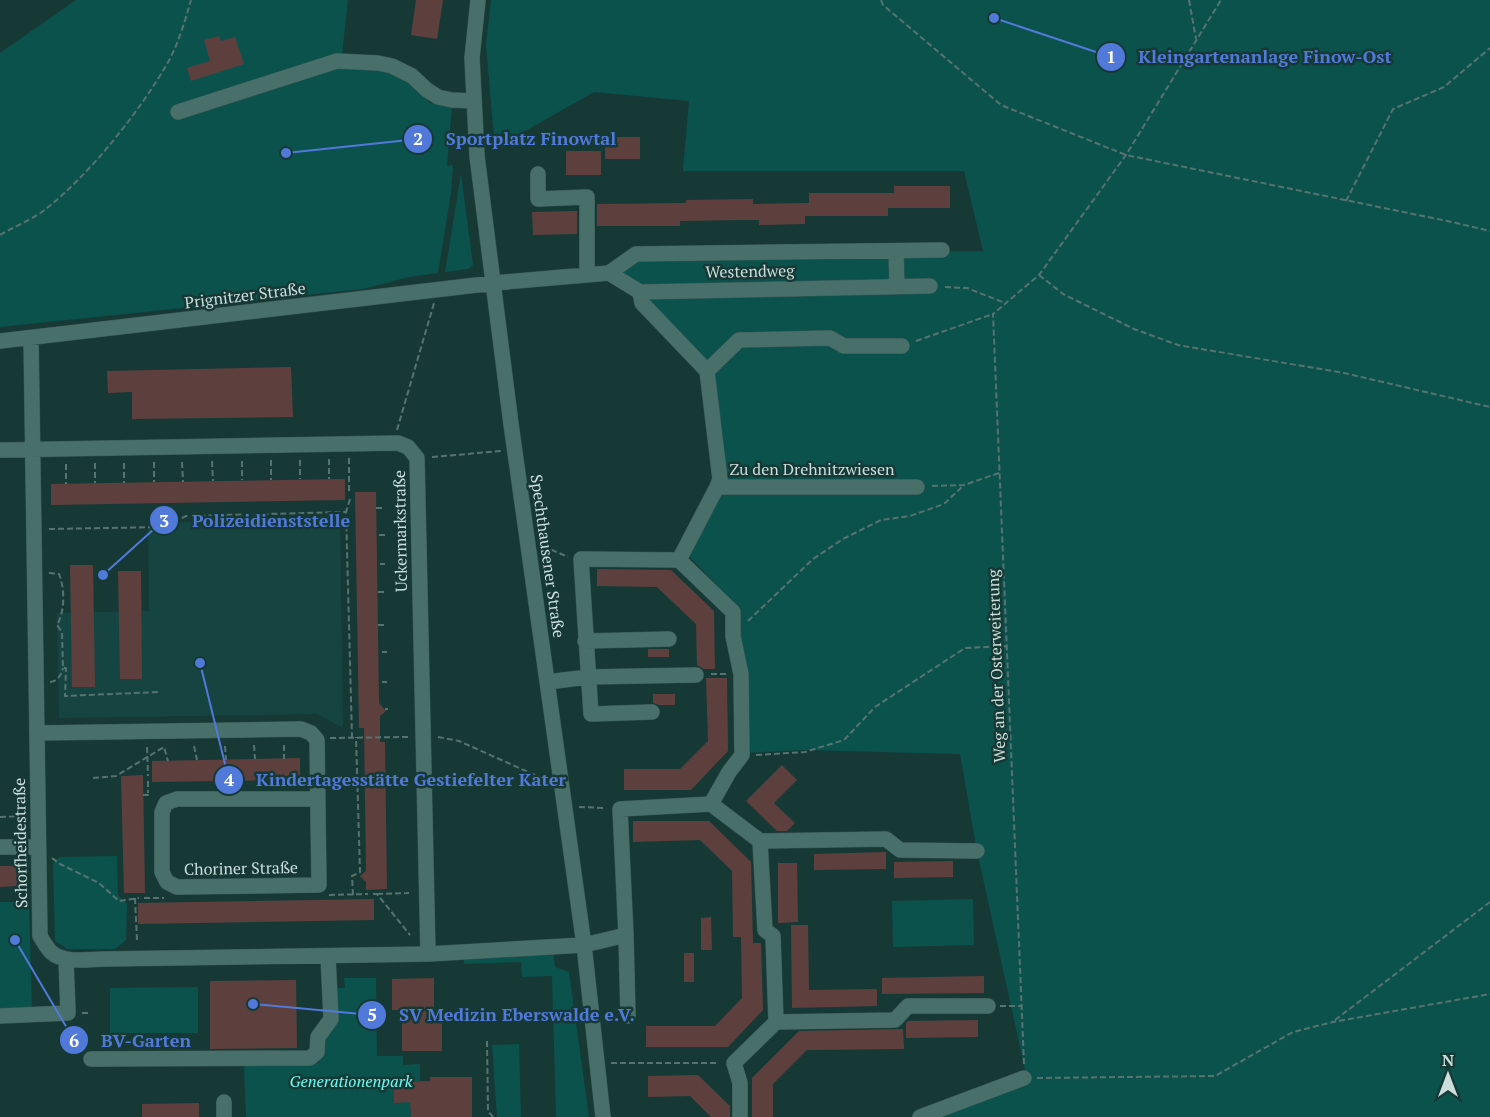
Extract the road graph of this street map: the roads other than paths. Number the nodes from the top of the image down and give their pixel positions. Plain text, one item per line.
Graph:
1 (478, 0) edge
2 (473, 101) junction
3 (178, 112) dead end
4 (538, 174) dead end
5 (942, 250) dead end
6 (896, 251) junction
7 (609, 273) junction
8 (587, 275) junction
9 (494, 283) junction
10 (930, 286) road end
11 (897, 287) junction
12 (640, 292) junction
13 (32, 338) junction
14 (0, 341) edge
15 (902, 346) road end
16 (707, 371) junction
17 (33, 449) junction
18 (0, 450) edge
19 (717, 487) junction
20 (917, 487) road end
21 (679, 560) junction
22 (669, 639) dead end
23 (585, 641) junction
24 (696, 675) road end
25 (587, 677) junction
26 (548, 682) junction
27 (652, 712) dead end
28 (37, 733) junction
29 (317, 799) junction
30 (711, 804) junction
31 (760, 841) junction
32 (0, 847) edge
33 (38, 847) junction
34 (977, 851) dead end
35 (626, 935) junction
36 (584, 945) junction
37 (428, 954) junction
38 (328, 956) junction
39 (66, 959) junction
40 (988, 1006) road end
41 (0, 1016) edge
42 (628, 1016) dead end
43 (776, 1022) junction
44 (91, 1059) dead end
45 (1024, 1078) road end
46 (603, 1117) edge
47 (740, 1117) edge
48 (920, 1117) edge

1 - 2 street, Spechthausener Straße
2 - 3 street
2 - 9 street, Spechthausener Straße
4 - 8 street
5 - 6 street, Westendweg
6 - 7 street, Westendweg
6 - 11 street
7 - 8 street, Westendweg
7 - 12 street
8 - 9 street, Westendweg
9 - 13 street, Prignitzer Straße
9 - 26 street, Spechthausener Straße
10 - 11 street, Westendweg
11 - 12 street, Westendweg
12 - 16 street
13 - 14 street, Prignitzer Straße
13 - 17 street, Schorfheidestraße
15 - 16 street
16 - 19 street
17 - 18 street, Uckermarkstraße
17 - 28 street, Schorfheidestraße
17 - 37 street, Uckermarkstraße
19 - 20 street, Zu den Drehnitzwiesen
19 - 21 street, Zu den Drehnitzwiesen
21 - 23 street
21 - 30 street
22 - 23 street
23 - 25 street
24 - 25 street
25 - 26 street
25 - 27 street
26 - 36 street, Spechthausener Straße
28 - 29 street, Choriner Straße
28 - 33 street, Schorfheidestraße
29 - 29 street, Choriner Straße
30 - 31 street
30 - 35 street
31 - 34 street
31 - 43 street
32 - 33 street
33 - 39 street, Schorfheidestraße
35 - 36 street
35 - 42 street
36 - 37 street
36 - 46 street, Spechthausener Straße
37 - 38 street
38 - 39 street
38 - 44 street
39 - 41 street
40 - 43 street
43 - 47 street
45 - 48 street

